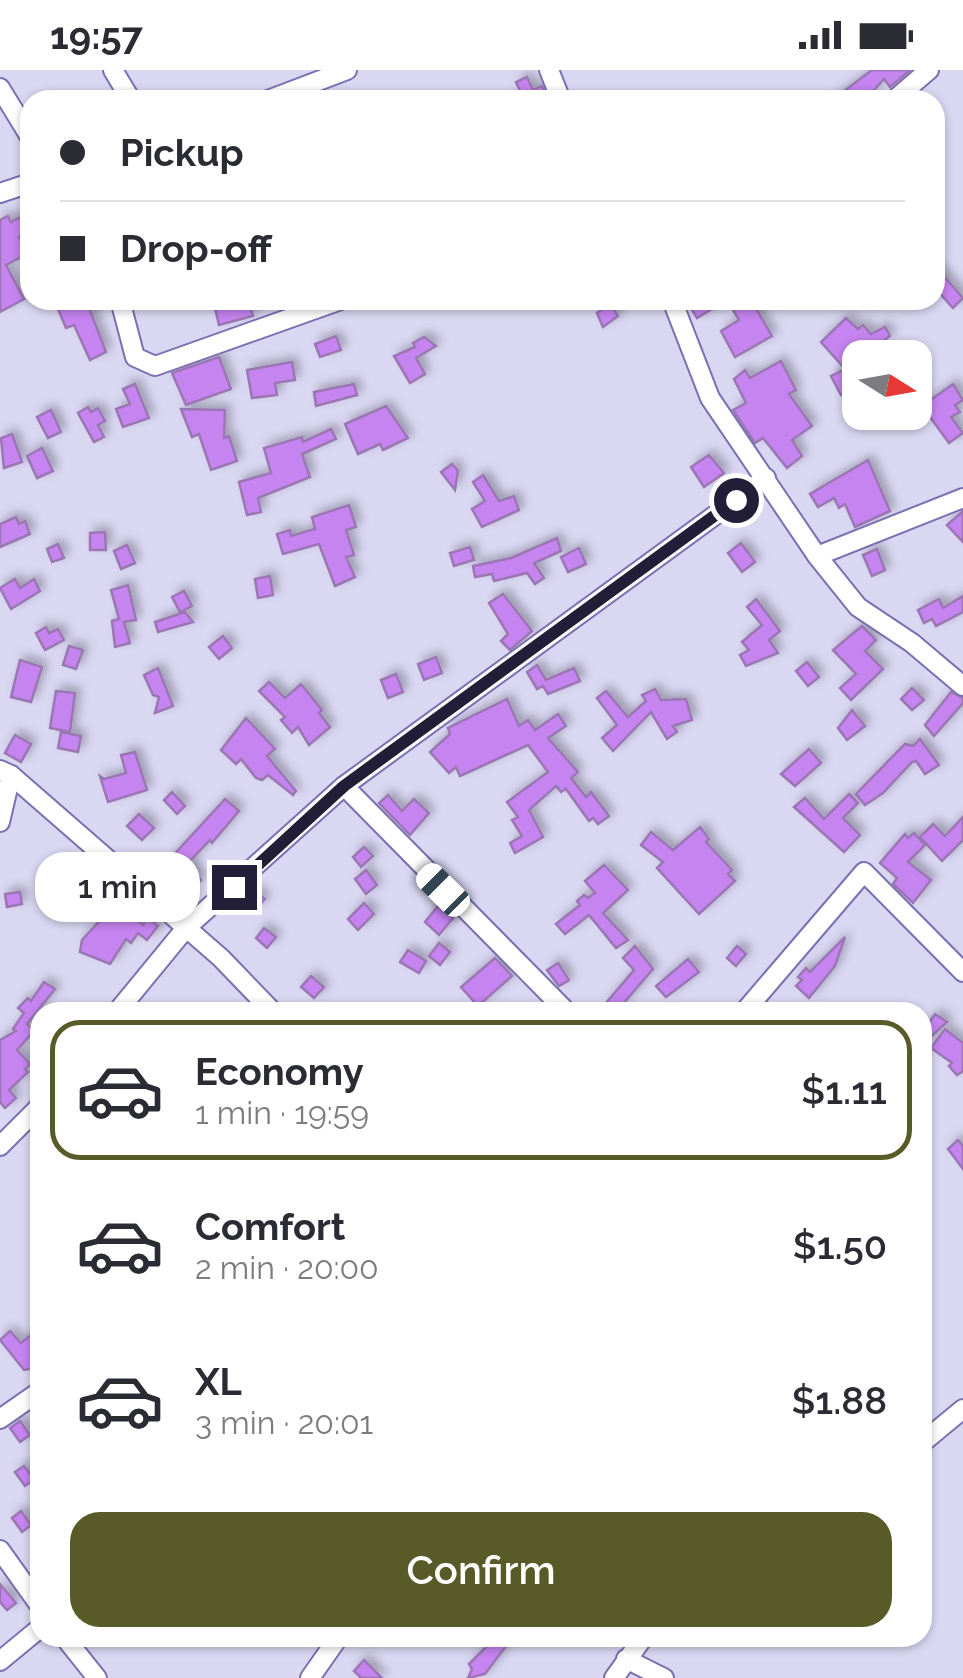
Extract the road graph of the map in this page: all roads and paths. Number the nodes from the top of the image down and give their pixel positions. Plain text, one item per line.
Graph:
1 (348, 70) edge
2 (929, 70) edge
3 (302, 77) edge
4 (0, 88) edge
5 (906, 90) edge
6 (20, 121) edge
7 (123, 310) edge
8 (322, 310) edge
9 (676, 310) edge
10 (766, 478) junction
11 (963, 498) edge
12 (816, 556) junction
13 (963, 686) edge
14 (6, 772) edge
15 (344, 786) junction
16 (0, 822) edge
17 (186, 928) junction
18 (963, 972) edge
19 (125, 1002) edge
20 (263, 1002) edge
21 (558, 1002) edge
22 (753, 1002) edge
23 (30, 1116) edge
24 (0, 1146) edge
25 (30, 1398) edge
26 (963, 1408) edge
27 (0, 1420) edge
28 (932, 1434) edge
29 (0, 1550) edge
30 (30, 1592) edge
31 (30, 1636) edge
32 (72, 1647) edge
33 (332, 1647) edge
34 (634, 1647) edge
35 (626, 1659) junction
36 (0, 1661) edge
37 (314, 1676) edge
38 (96, 1678) edge
39 (614, 1678) edge
40 (664, 1678) edge

1 - 3 street
2 - 5 street
4 - 6 street
7 - 8 street
9 - 10 street
10 - 12 street
10 - 15 street
11 - 12 street
12 - 13 street
14 - 16 street
14 - 17 street
15 - 17 street
15 - 21 street
17 - 19 street
17 - 20 street
18 - 22 street
23 - 24 street
25 - 27 street
26 - 28 street
29 - 30 street
31 - 36 street
32 - 38 street
33 - 37 street
34 - 35 street
35 - 39 street
35 - 40 street

